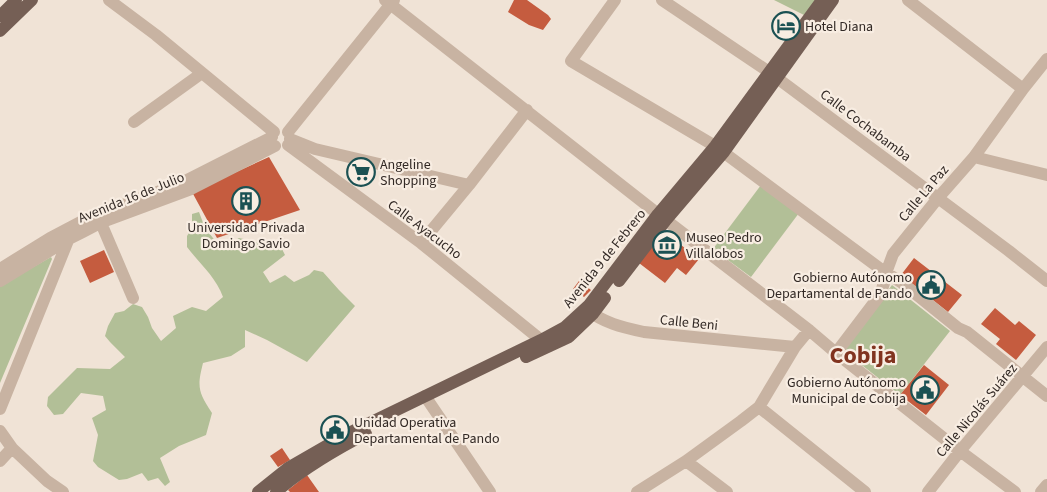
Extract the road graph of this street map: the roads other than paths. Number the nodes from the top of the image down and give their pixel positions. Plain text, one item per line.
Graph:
1 (16, 0) edge
2 (32, 0) edge
3 (109, 0) edge
4 (615, 0) edge
5 (662, 0) edge
6 (822, 0) edge
7 (833, 0) edge
8 (908, 0) edge
9 (390, 1) edge
10 (0, 16) edge
11 (0, 31) edge
12 (1047, 59) edge
13 (202, 73) junction
14 (773, 75) junction
15 (1023, 89) junction
16 (527, 110) junction
17 (134, 122) dead end
18 (281, 138) junction
19 (720, 149) junction
20 (974, 157) junction
21 (1047, 175) edge
22 (469, 185) junction
23 (938, 198) junction
24 (662, 217) junction
25 (101, 223) junction
26 (69, 233) junction
27 (421, 243) junction
28 (0, 269) edge
29 (886, 273) junction
30 (0, 281) edge
31 (1047, 281) edge
32 (133, 298) dead end
33 (590, 311) junction
34 (809, 330) junction
35 (541, 340) junction
36 (795, 347) junction
37 (1047, 347) edge
38 (836, 353) junction
39 (1023, 377) junction
40 (1047, 396) edge
41 (427, 399) junction
42 (759, 407) junction
43 (0, 409) edge
44 (0, 432) edge
45 (12, 448) junction
46 (960, 451) junction
47 (0, 461) edge
48 (686, 461) junction
49 (1047, 484) edge
50 (63, 492) edge
51 (258, 492) edge
52 (276, 492) edge
53 (490, 492) edge
54 (636, 492) edge
55 (727, 492) edge
56 (865, 492) edge
57 (928, 492) edge
58 (1015, 492) edge
59 (1041, 492) edge

1 - 10 main road
2 - 11 main road
3 - 13 street, Calle Ayacucho
4 - 19 street
5 - 14 street, Calle Cochabamba
6 - 14 main road, Avenida 9 de Febrero
7 - 14 main road, Avenida 9 de Febrero
8 - 15 street
9 - 16 street
9 - 18 street, Avenida 16 de Julio
12 - 15 street, Calle La Paz
13 - 17 street
13 - 18 street, Calle Ayacucho
14 - 19 main road, Avenida 9 de Febrero
14 - 23 street, Calle Cochabamba
15 - 20 street, Calle La Paz
16 - 22 street
16 - 24 street
18 - 22 street
18 - 25 street, Avenida 16 de Julio
18 - 26 street, Avenida 16 de Julio
18 - 27 street, Calle Ayacucho
19 - 24 main road, Avenida 9 de Febrero
19 - 29 street
20 - 21 street
20 - 23 street, Calle La Paz
22 - 27 street
23 - 29 street, Calle La Paz
23 - 31 street, Calle Cochabamba
24 - 33 main road, Avenida 9 de Febrero
24 - 34 street
25 - 26 street, Avenida 16 de Julio
25 - 32 street
26 - 28 street, Avenida 16 de Julio
26 - 30 street, Avenida 16 de Julio
26 - 43 street
27 - 35 street, Calle Ayacucho
29 - 38 street, Calle La Paz
29 - 39 street
33 - 35 main road, Avenida 9 de Febrero
33 - 36 street, Calle Beni
33 - 41 main road, Avenida 9 de Febrero
34 - 36 street
34 - 38 street
35 - 41 main road, Avenida 9 de Febrero
36 - 42 street
37 - 39 street, Calle Nicolás Suárez
38 - 46 street
39 - 40 street
39 - 46 street, Calle Nicolás Suárez
41 - 51 main road, Avenida 9 de Febrero
41 - 52 main road, Avenida 9 de Febrero
41 - 53 street
42 - 48 street
42 - 56 street
44 - 45 street
45 - 47 street
45 - 50 street
46 - 57 street, Calle Nicolás Suárez
46 - 58 street
48 - 54 street
48 - 55 street
49 - 59 street

